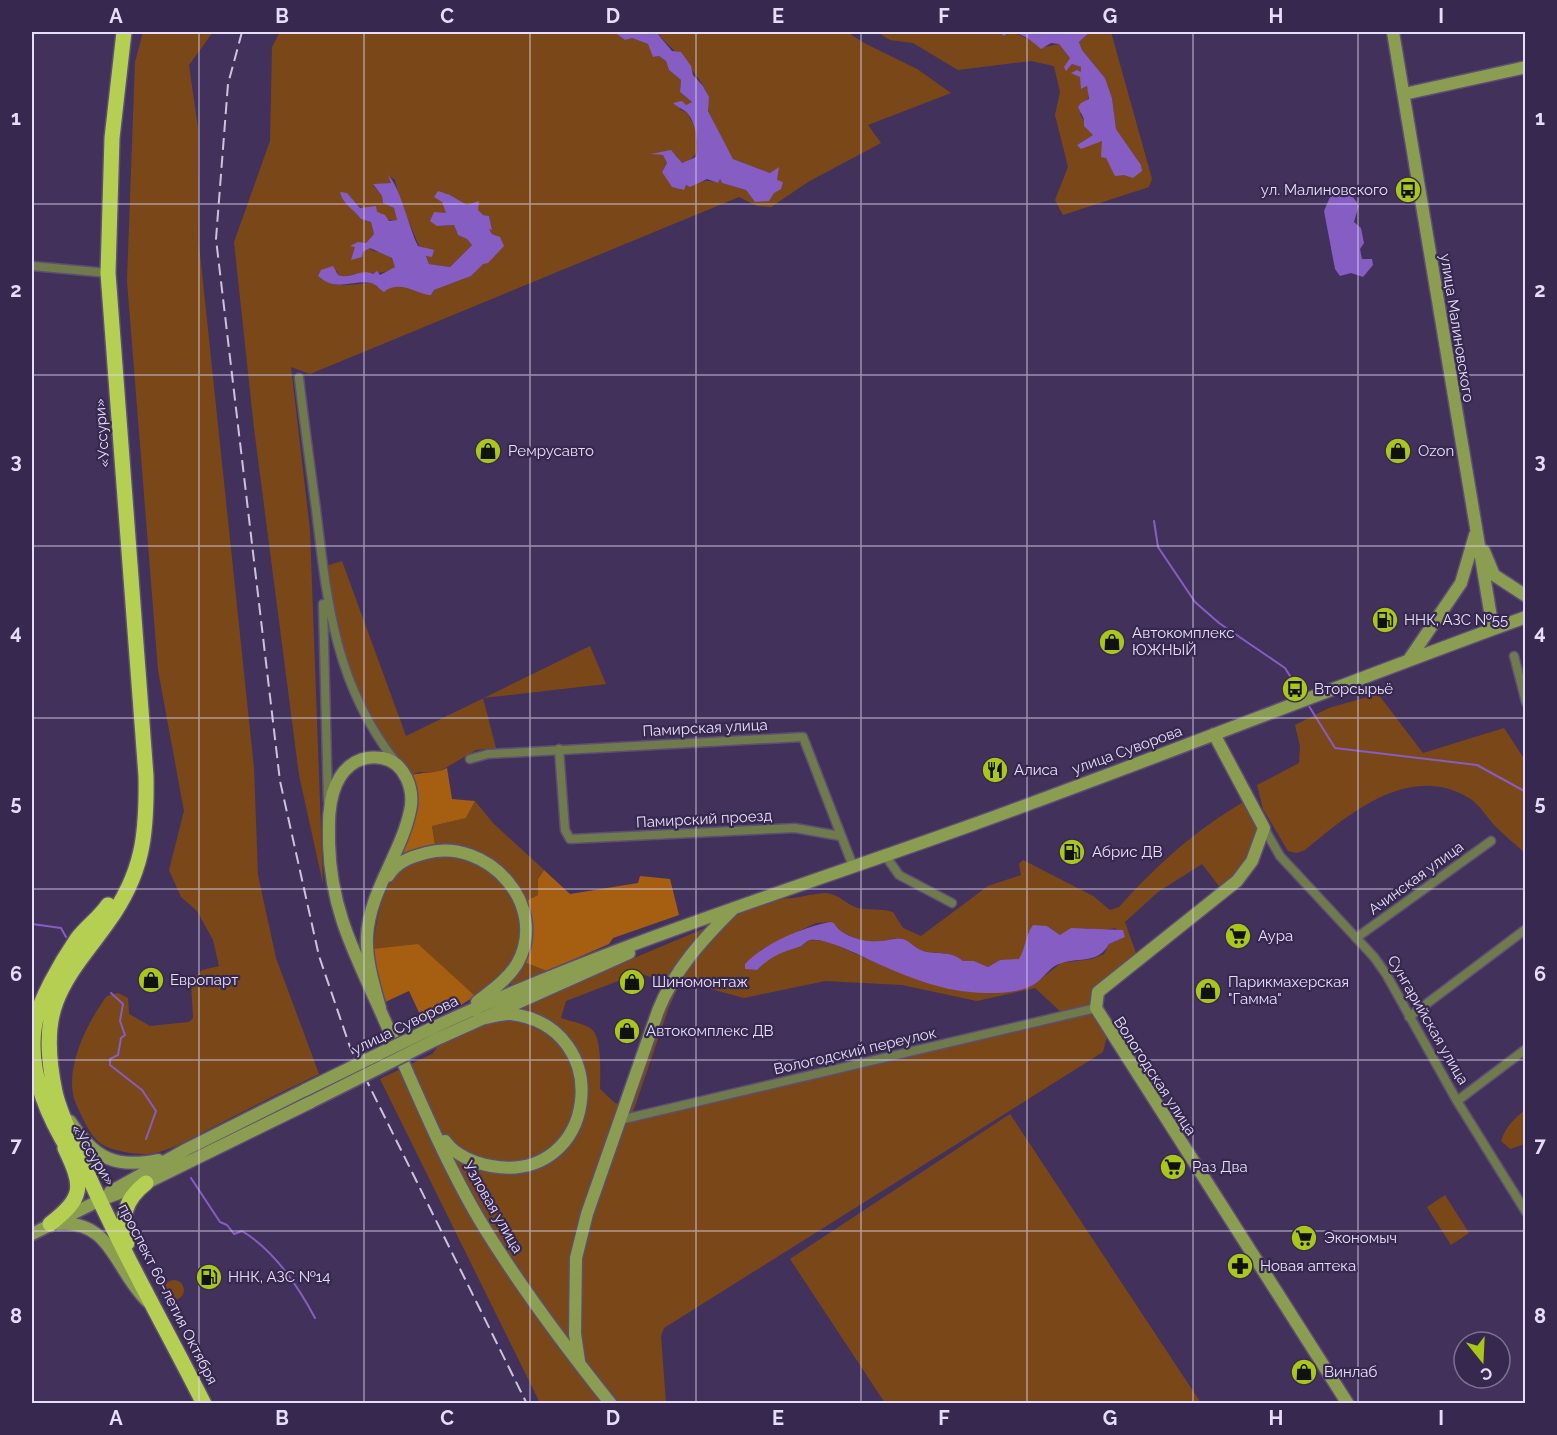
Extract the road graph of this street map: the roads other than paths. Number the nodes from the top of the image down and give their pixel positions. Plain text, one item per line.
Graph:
1 (124, 32) edge
2 (1393, 32) edge
3 (1526, 67) edge
4 (1404, 94) junction
5 (32, 266) edge
6 (108, 273) junction
7 (298, 378) dead end
8 (1476, 531) junction
9 (321, 564) junction
10 (1526, 596) edge
11 (1526, 617) edge
12 (1493, 629) junction
13 (1514, 656) dead end
14 (1408, 661) junction
15 (1526, 702) edge
16 (1214, 734) junction
17 (559, 749) junction
18 (470, 759) dead end
19 (399, 766) junction
20 (328, 808) junction
21 (1264, 828) junction
22 (145, 831) junction
23 (840, 836) junction
24 (1491, 840) dead end
25 (885, 855) junction
26 (853, 866) junction
27 (381, 887) junction
28 (952, 903) dead end
29 (737, 905) junction
30 (1526, 929) edge
31 (1356, 938) junction
32 (380, 1008) junction
33 (1096, 1008) junction
34 (1409, 1017) junction
35 (479, 1019) junction
36 (433, 1034) junction
37 (1526, 1049) edge
38 (308, 1096) junction
39 (1457, 1101) junction
40 (60, 1105) junction
41 (426, 1114) junction
42 (620, 1120) junction
43 (57, 1132) junction
44 (187, 1149) junction
45 (479, 1164) junction
46 (459, 1180) junction
47 (146, 1184) junction
48 (1522, 1198) edge
49 (100, 1200) junction
50 (1526, 1212) edge
51 (50, 1224) junction
52 (32, 1234) edge
53 (132, 1263) junction
54 (157, 1310) junction
55 (580, 1365) junction
56 (204, 1404) edge
57 (611, 1404) edge
58 (1348, 1404) edge

1 - 6 highway, «Уссури»
2 - 4 street, улица Малиновского
3 - 4 street
4 - 8 street, улица Малиновского
5 - 6 street
6 - 22 highway, «Уссури»
7 - 9 street
8 - 10 street
8 - 12 street, улица Малиновского
8 - 14 street
9 - 19 street
9 - 20 street
11 - 12 street, улица Суворова
12 - 14 street, улица Суворова
13 - 15 street
14 - 16 street, улица Суворова
16 - 21 street, Сунгарийская улица
16 - 25 street, улица Суворова
17 - 18 street, Памирская улица
17 - 23 street, Памирская улица
17 - 23 street, Памирский проезд
19 - 20 street
19 - 27 street
20 - 32 street
21 - 31 street, Сунгарийская улица
21 - 33 street, Вологодская улица
22 - 40 highway, «Уссури»
22 - 43 highway, «Уссури»
23 - 26 street, Памирская улица
24 - 31 street, Ачинская улица
25 - 26 street, улица Суворова
25 - 28 street
26 - 29 street, улица Суворова
27 - 32 street
27 - 36 street
29 - 35 street, улица Суворова
29 - 36 street, улица Суворова
29 - 42 street
30 - 34 street
31 - 34 street, Сунгарийская улица
32 - 41 street, Узловая улица
33 - 42 street, Вологодский переулок
33 - 58 street, Вологодская улица
34 - 39 street, Сунгарийская улица
35 - 36 street, улица Суворова
35 - 45 street
36 - 38 street, улица Суворова, bridge
37 - 39 street
38 - 44 street, улица Суворова
38 - 47 street, улица Суворова
39 - 48 street, Сунгарийская улица
40 - 44 street
40 - 49 highway, «Уссури»
41 - 45 street
41 - 46 street, Узловая улица
42 - 55 street
43 - 49 highway, «Уссури»
43 - 51 highway
44 - 49 street, улица Суворова
45 - 46 street
46 - 55 street, Узловая улица
47 - 49 street, улица Суворова
47 - 53 highway
48 - 50 street, Сунгарийская улица
49 - 51 street, улица Суворова
49 - 53 highway, проспект 60-летия Октября
51 - 52 street, улица Суворова
51 - 54 street
53 - 54 highway, проспект 60-летия Октября
54 - 56 highway, проспект 60-летия Октября
55 - 57 street, Узловая улица

